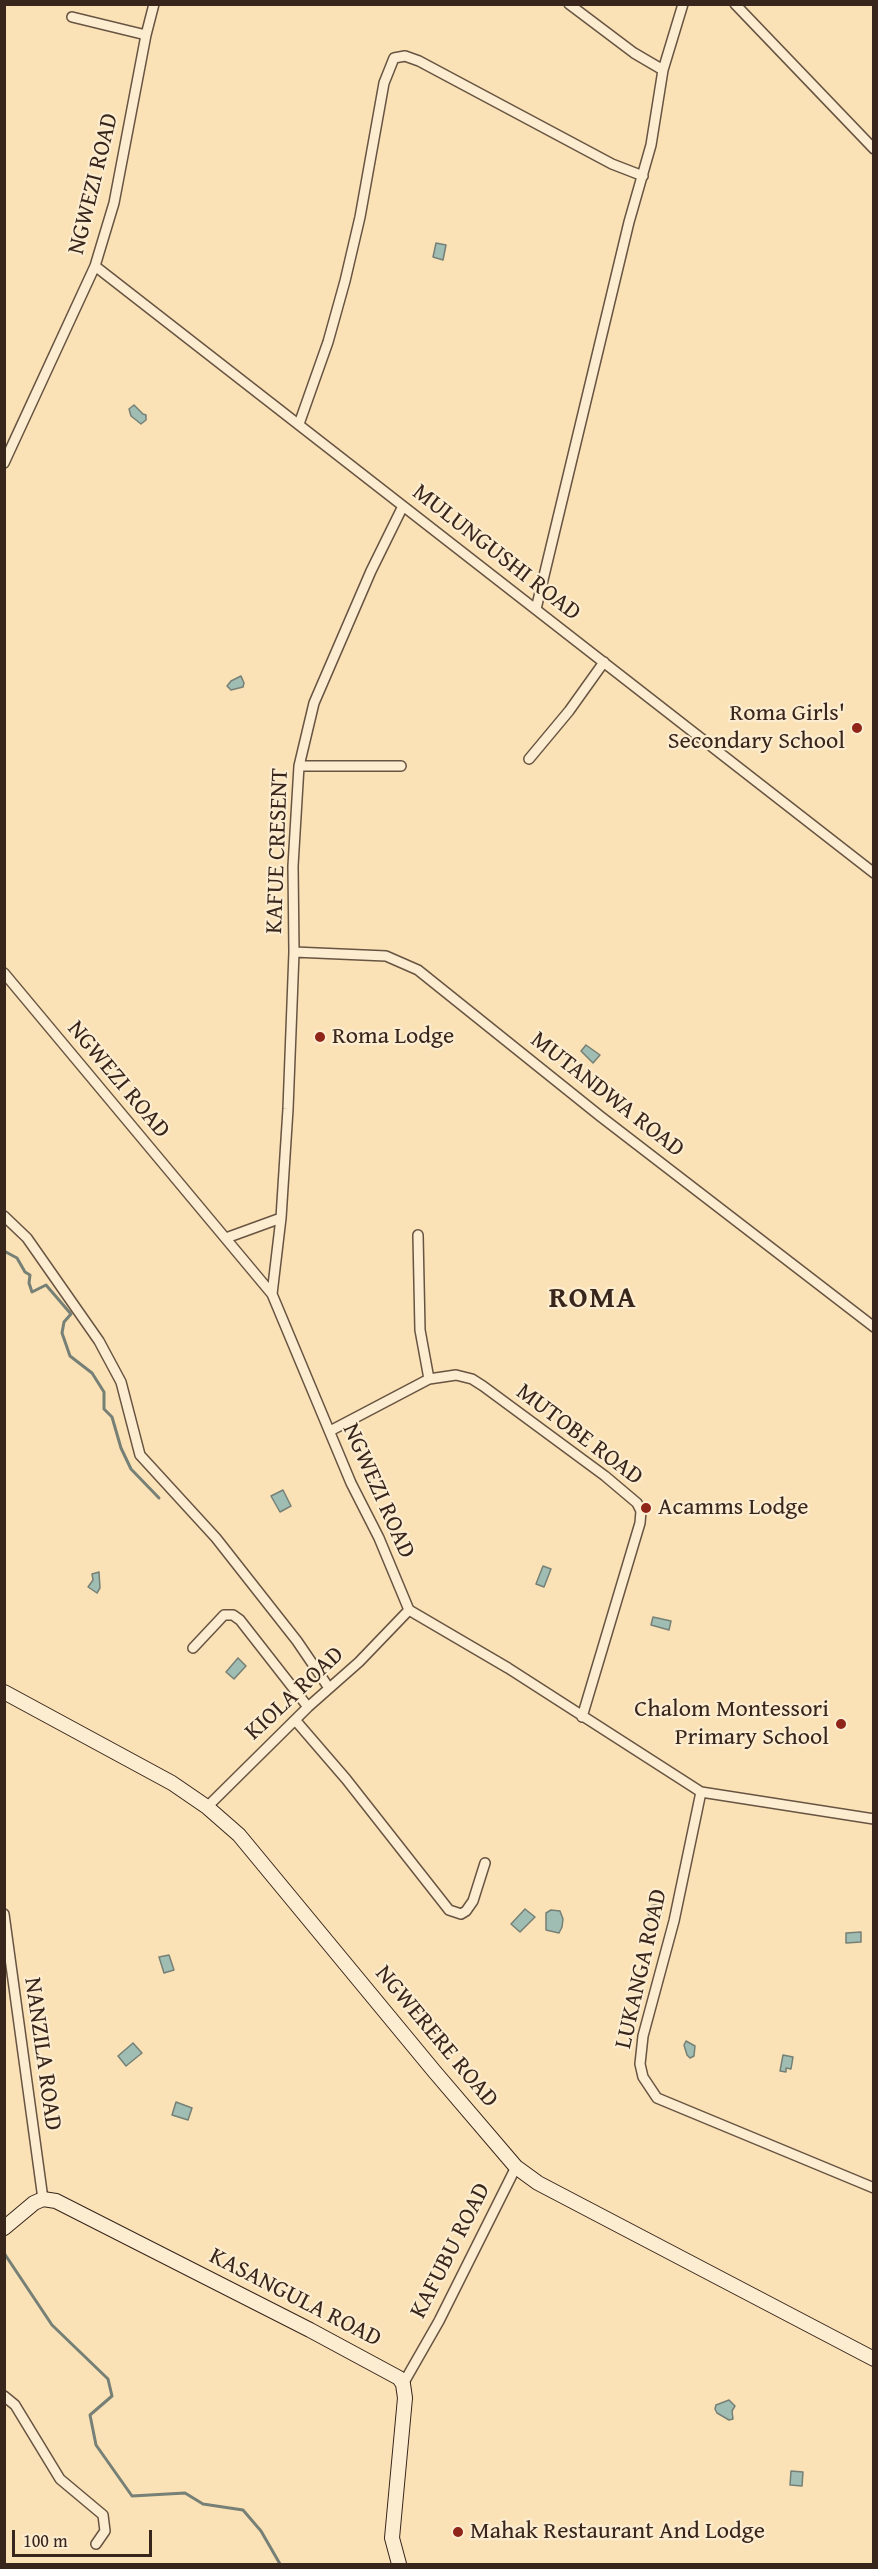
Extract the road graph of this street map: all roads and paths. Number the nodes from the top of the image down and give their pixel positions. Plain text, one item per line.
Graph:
1 (154, 4) edge
2 (569, 4) edge
3 (683, 4) edge
4 (735, 4) edge
5 (72, 17) dead end
6 (146, 35) junction
7 (663, 70) junction
8 (873, 149) edge
9 (643, 176) junction
10 (95, 266) junction
11 (299, 424) junction
12 (4, 464) edge
13 (403, 506) junction
14 (536, 609) junction
15 (604, 662) junction
16 (529, 759) dead end
17 (299, 766) junction
18 (401, 766) dead end
19 (873, 873) edge
20 (294, 952) junction
21 (4, 974) edge
22 (4, 1216) edge
23 (281, 1218) junction
24 (418, 1235) dead end
25 (225, 1238) junction
26 (272, 1294) junction
27 (873, 1327) edge
28 (429, 1379) junction
29 (330, 1431) junction
30 (409, 1610) junction
31 (193, 1648) dead end
32 (329, 1688) junction
33 (4, 1692) edge
34 (308, 1707) junction
35 (582, 1717) junction
36 (296, 1721) junction
37 (701, 1792) junction
38 (207, 1807) junction
39 (873, 1819) edge
40 (485, 1863) dead end
41 (4, 1914) edge
42 (516, 2167) junction
43 (873, 2188) edge
44 (43, 2199) junction
45 (4, 2228) edge
46 (873, 2359) edge
47 (403, 2384) junction
48 (4, 2396) edge
49 (96, 2544) dead end
50 (399, 2565) edge

1 - 6 street, NGWEZI ROAD
2 - 7 street
3 - 7 street
4 - 8 street
5 - 6 street
6 - 10 street, NGWEZI ROAD
7 - 9 street
9 - 11 street
9 - 14 street
10 - 11 street, MULUNGUSHI ROAD
10 - 12 street, NGWEZI ROAD
11 - 13 street, MULUNGUSHI ROAD
13 - 14 street, MULUNGUSHI ROAD
13 - 17 street, KAFUE CRESENT
14 - 15 street, MULUNGUSHI ROAD
15 - 16 street
15 - 19 street, MULUNGUSHI ROAD
17 - 18 street
17 - 20 street, KAFUE CRESENT
20 - 23 street, KAFUE CRESENT
20 - 27 street, MUTANDWA ROAD
21 - 25 street, NGWEZI ROAD
22 - 32 street
23 - 25 street
23 - 26 street, KAFUE CRESENT
24 - 28 street
25 - 26 street, NGWEZI ROAD
26 - 29 street, NGWEZI ROAD
28 - 29 street, MUTOBE ROAD
28 - 35 street, MUTOBE ROAD
29 - 30 street, NGWEZI ROAD
30 - 32 street, KIOLA ROAD
30 - 35 street
31 - 34 street
32 - 34 street, KIOLA ROAD
33 - 38 street, NGWERERE ROAD
34 - 36 street, KIOLA ROAD
35 - 37 street
36 - 38 street, KIOLA ROAD
36 - 40 street
37 - 39 street
37 - 43 street, LUKANGA ROAD
38 - 42 street, NGWERERE ROAD
41 - 44 street, NANZILA ROAD
42 - 46 street, NGWERERE ROAD
42 - 47 street, KAFUBU ROAD
44 - 45 street
44 - 47 street, KASANGULA ROAD
47 - 50 street
48 - 49 street

